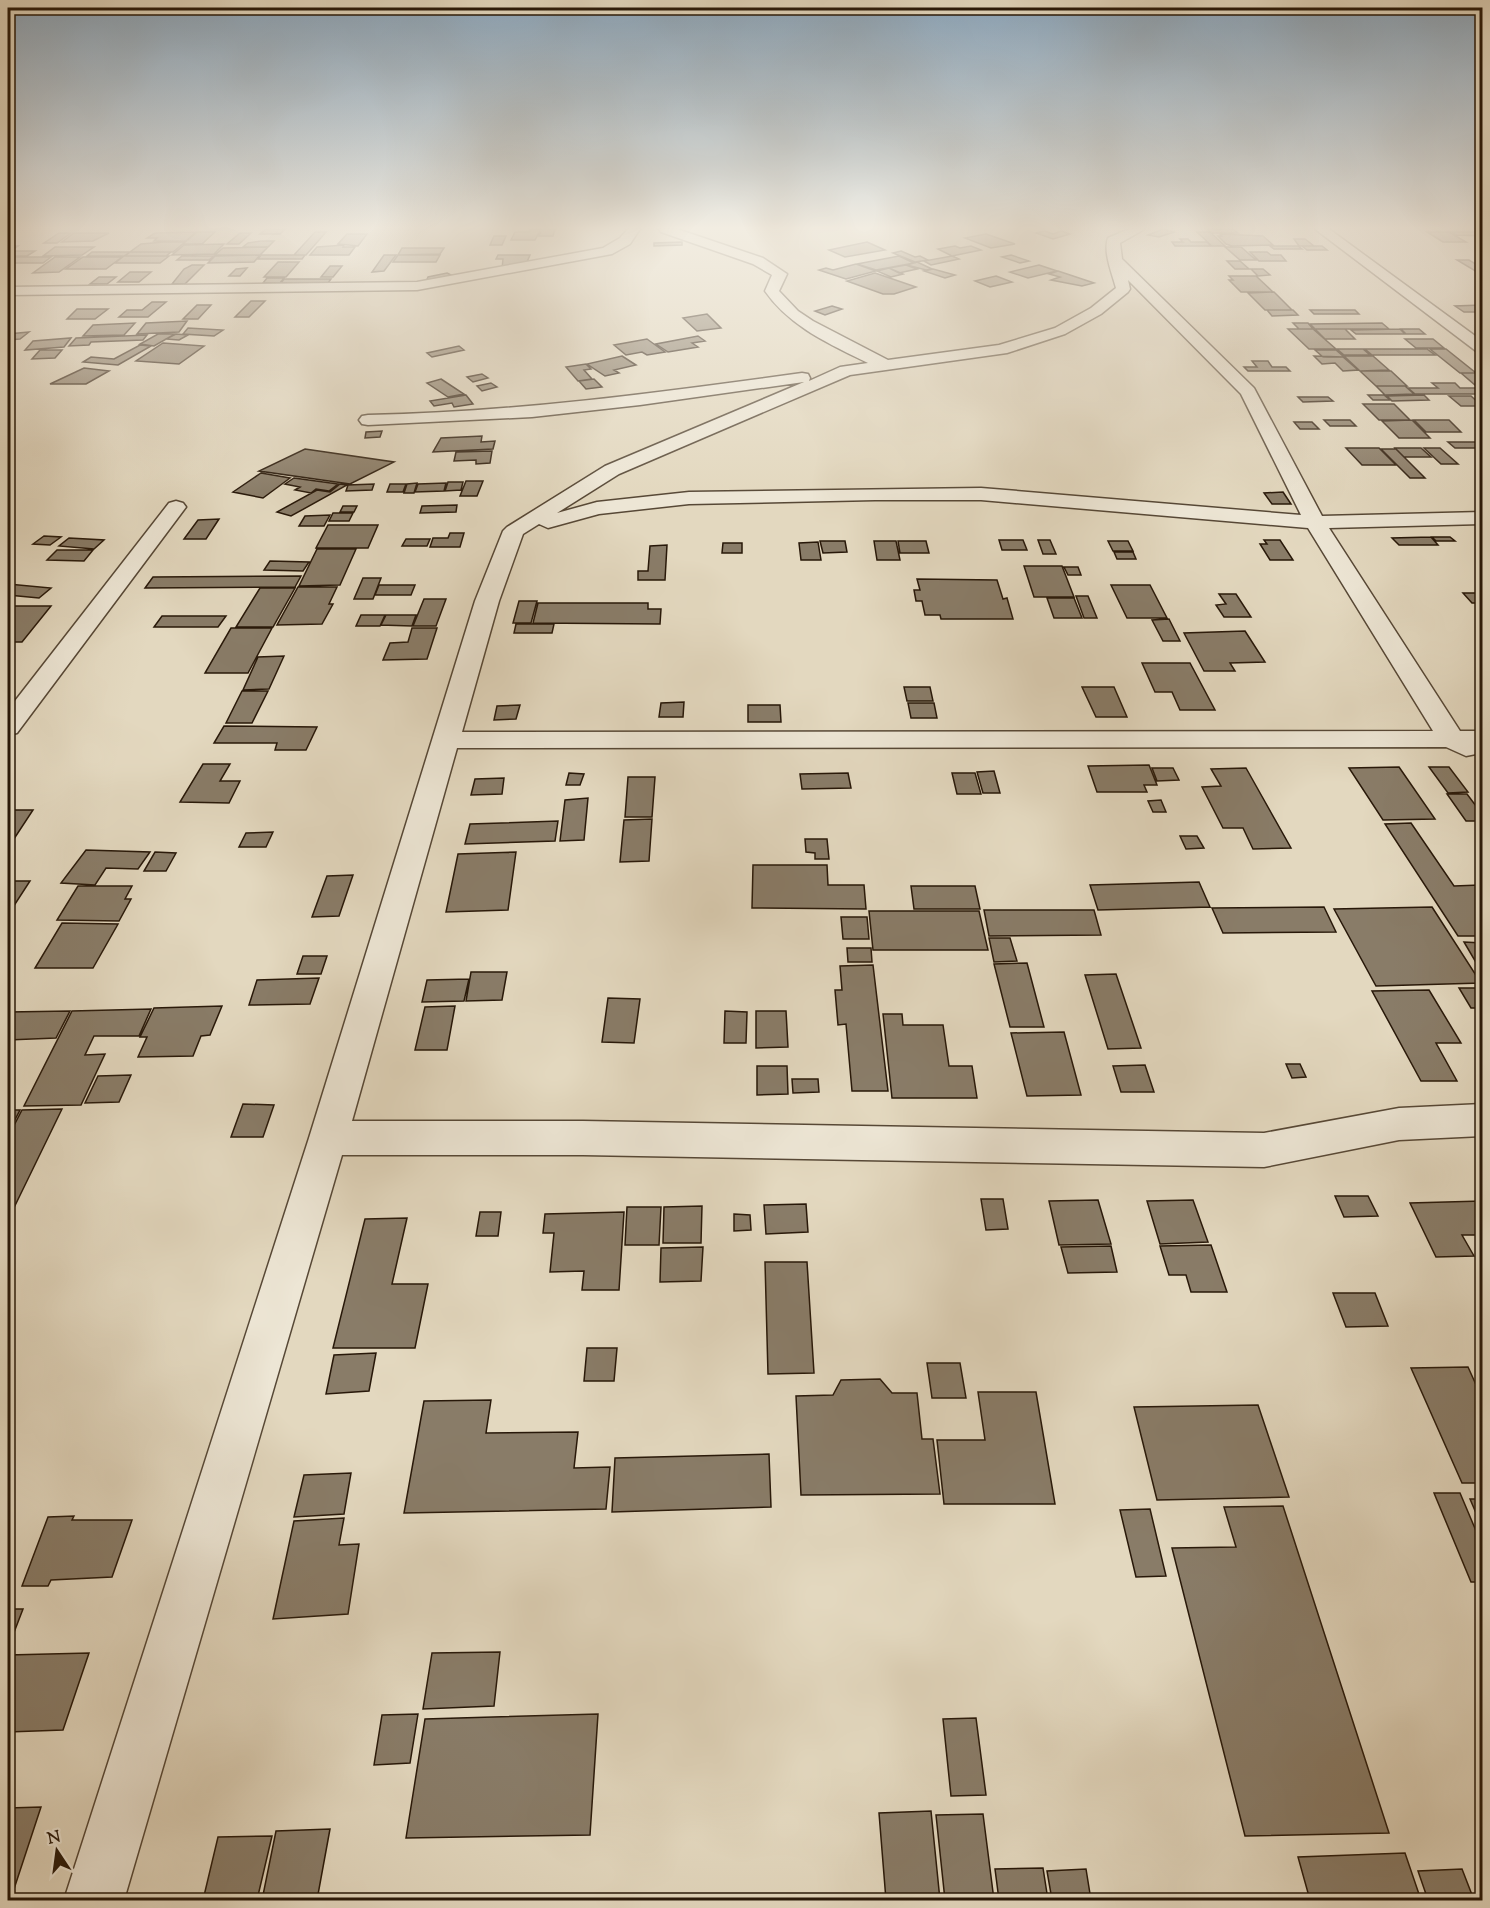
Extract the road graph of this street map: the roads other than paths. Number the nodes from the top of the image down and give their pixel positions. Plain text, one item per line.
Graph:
1 (800, 318) edge
2 (1082, 318) edge
3 (1173, 318) edge
4 (1449, 318) edge
5 (1476, 337) edge
6 (1482, 348) edge
7 (885, 365) junction
8 (846, 371) junction
9 (368, 420) dead end
10 (176, 507) dead end
11 (1482, 518) edge
12 (1315, 522) junction
13 (514, 531) junction
14 (8, 727) edge
15 (1452, 739) junction
16 (1482, 739) edge
17 (447, 740) junction
18 (1482, 759) edge
19 (1482, 1120) edge
20 (328, 1138) junction
21 (94, 1900) edge

1 - 7 street
2 - 7 street
3 - 12 street
4 - 5 street
5 - 6 street
7 - 8 street
8 - 9 street
8 - 13 street
10 - 14 street
11 - 12 street
12 - 13 street
12 - 15 street
13 - 17 street
15 - 16 street
15 - 17 street
15 - 18 street
17 - 20 street
19 - 20 street
20 - 21 street

